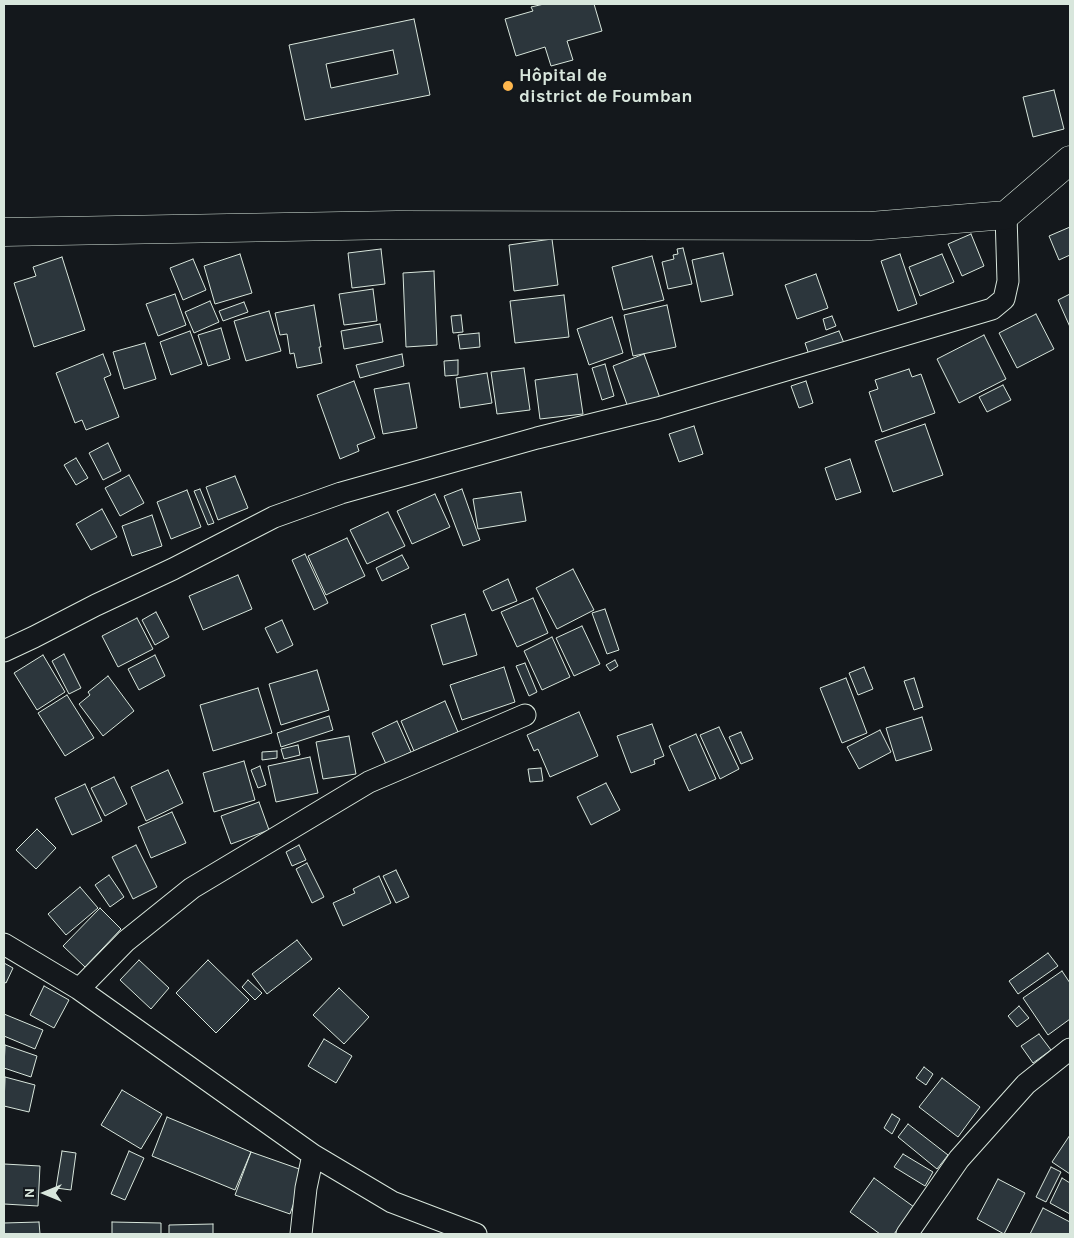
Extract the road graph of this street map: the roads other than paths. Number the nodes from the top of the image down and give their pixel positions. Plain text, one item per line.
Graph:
1 (1070, 160) edge
2 (1006, 215) junction
3 (4, 232) edge
4 (4, 651) edge
5 (525, 715) dead end
6 (4, 944) edge
7 (79, 989) junction
8 (1070, 1049) edge
9 (313, 1155) junction
10 (301, 1234) edge
11 (476, 1234) edge
12 (907, 1234) edge

1 - 2 street
2 - 3 street
2 - 4 street
5 - 7 street
6 - 7 street
7 - 9 street
8 - 12 street
9 - 10 street
9 - 11 street

